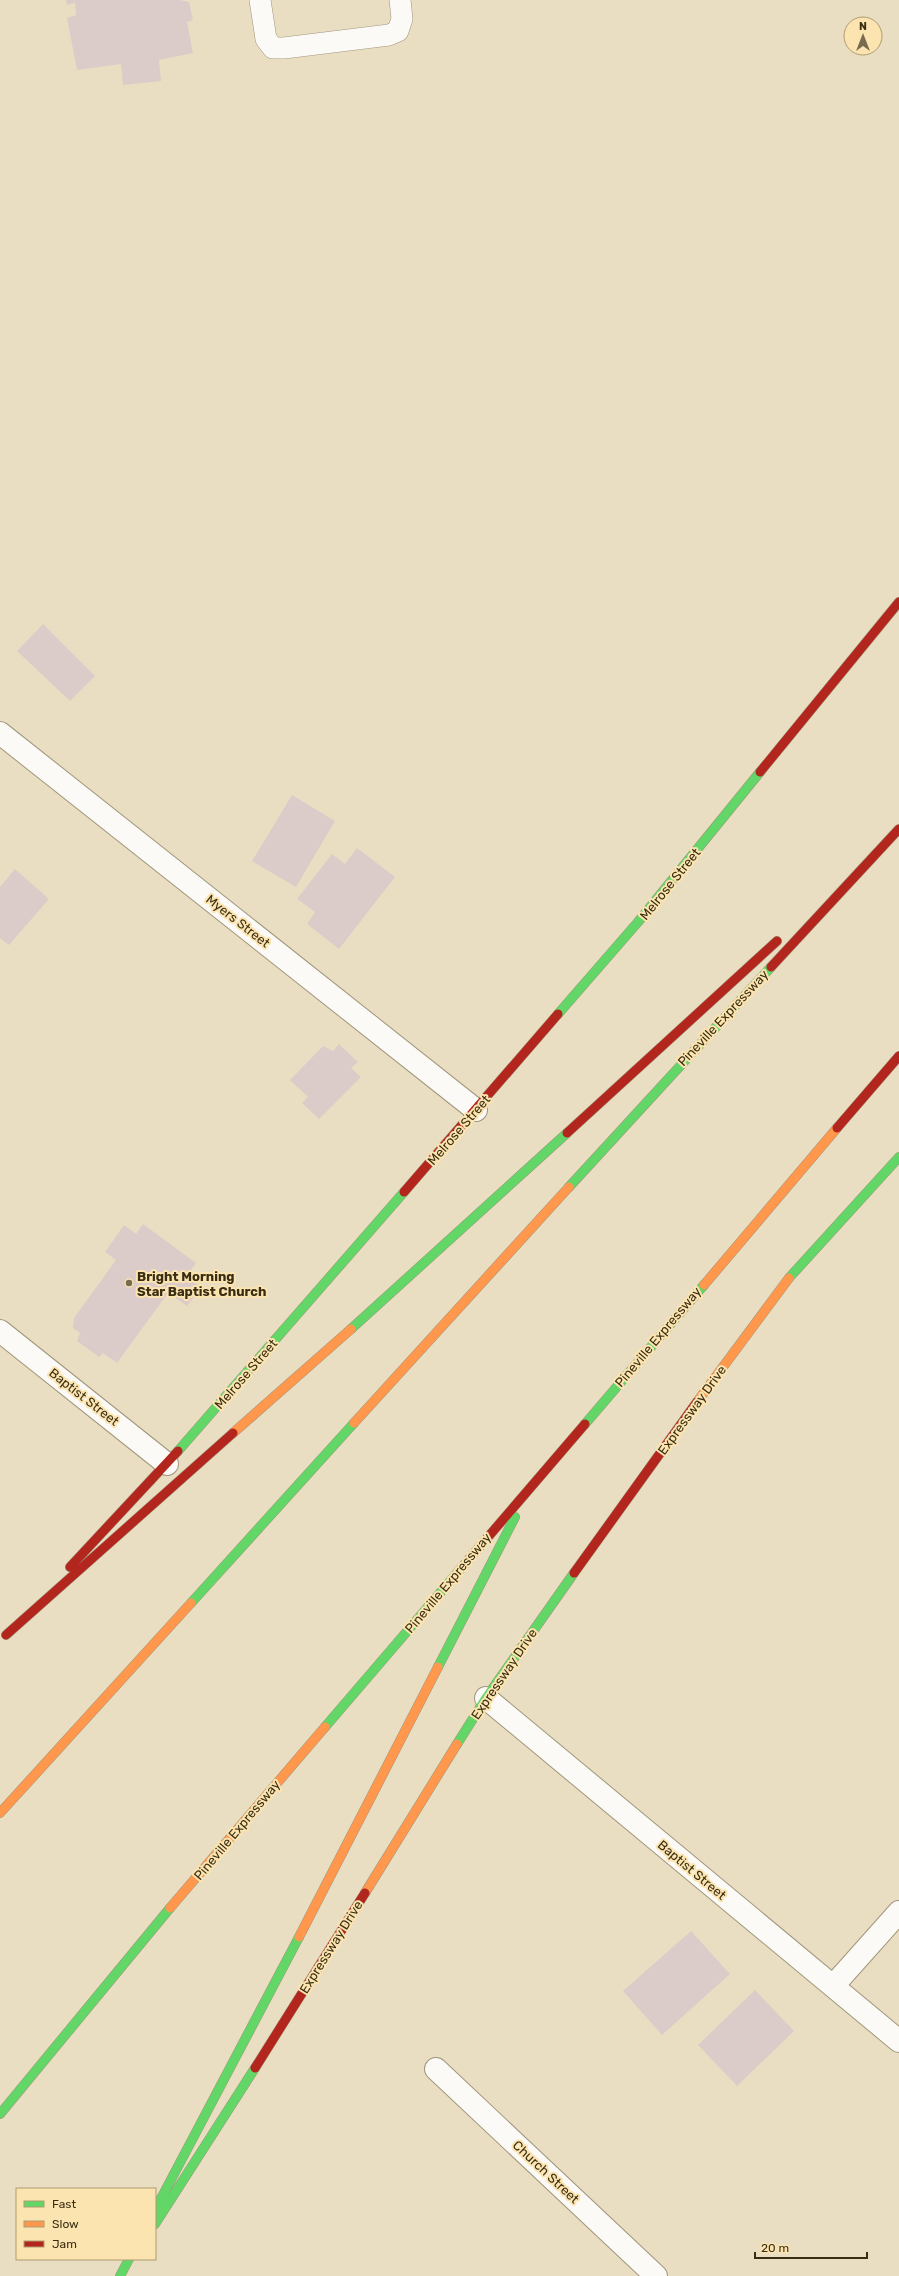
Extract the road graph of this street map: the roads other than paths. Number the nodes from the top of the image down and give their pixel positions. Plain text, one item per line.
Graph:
1 (260, 0) edge
2 (400, 0) edge
3 (899, 602) edge
4 (0, 733) edge
5 (899, 829) edge
6 (887, 841) junction
7 (805, 916) dead end
8 (787, 932) dead end
9 (899, 1056) edge
10 (476, 1110) junction
11 (899, 1157) edge
12 (0, 1331) edge
13 (167, 1464) junction
14 (532, 1485) junction
15 (3, 1638) edge
16 (486, 1698) junction
17 (0, 1813) edge
18 (899, 1912) edge
19 (833, 1986) junction
20 (899, 2041) edge
21 (436, 2069) dead end
22 (0, 2114) edge
23 (156, 2208) edge
24 (156, 2222) edge
25 (129, 2260) edge
26 (131, 2260) edge
27 (121, 2276) edge
28 (656, 2276) edge

1 - 2 lane
3 - 10 main road, Melrose Street
4 - 10 street, Myers Street
5 - 6 main road, Pineville Expressway
6 - 7 main road
6 - 17 main road, Pineville Expressway
8 - 15 main road
9 - 14 main road, Pineville Expressway
10 - 13 main road, Melrose Street
11 - 16 main road, Expressway Drive
12 - 13 street, Baptist Street
13 - 15 main road, Melrose Street
14 - 22 main road, Pineville Expressway
14 - 23 main road
16 - 19 street, Baptist Street
16 - 24 main road, Expressway Drive
18 - 19 street
19 - 20 street, Baptist Street
21 - 28 street, Church Street
25 - 27 main road
26 - 27 main road

